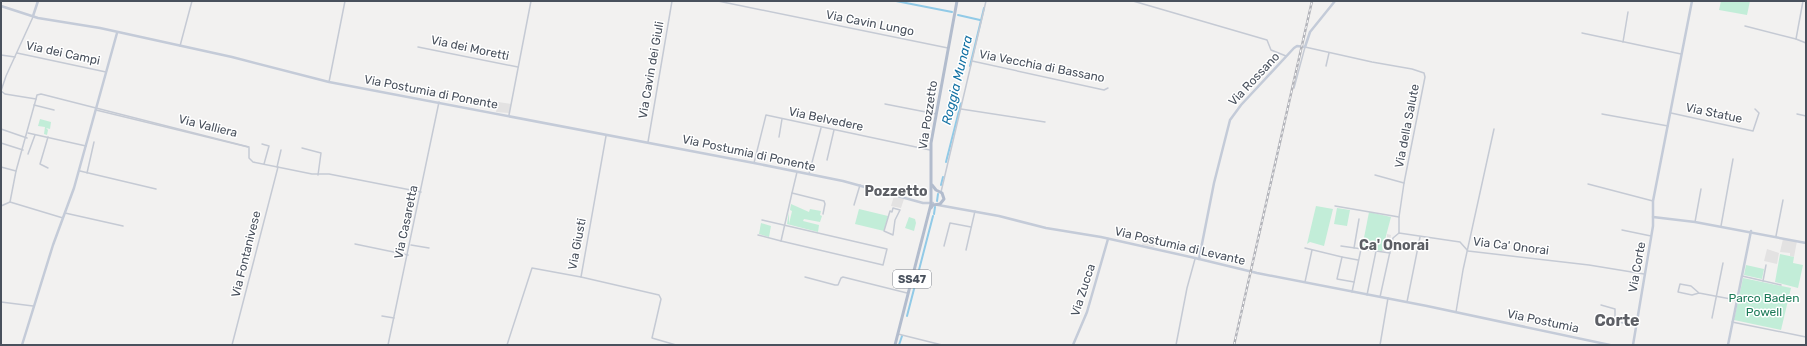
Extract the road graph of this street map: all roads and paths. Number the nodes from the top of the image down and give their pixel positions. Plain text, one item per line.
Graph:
1 (38, 1) edge
2 (192, 1) edge
3 (345, 1) edge
4 (531, 1) edge
5 (672, 1) edge
6 (718, 1) edge
7 (957, 1) edge
8 (986, 1) edge
9 (1133, 1) edge
10 (1335, 1) edge
11 (1692, 1) edge
12 (1803, 1) edge
13 (1, 6) edge
14 (1628, 12) dead end
15 (33, 16) junction
16 (1744, 26) dead end
17 (117, 33) junction
18 (1582, 33) dead end
19 (1796, 39) junction
20 (1623, 42) junction
21 (1806, 43) edge
22 (180, 46) junction
23 (418, 47) dead end
24 (1305, 47) junction
25 (948, 48) junction
26 (17, 53) junction
27 (1329, 53) junction
28 (1681, 54) junction
29 (1, 55) edge
30 (1287, 56) junction
31 (15, 57) junction
32 (972, 61) junction
33 (1326, 66) dead end
34 (518, 67) junction
35 (106, 72) junction
36 (329, 82) junction
37 (1108, 88) dead end
38 (1294, 88) dead end
39 (36, 99) junction
40 (440, 102) junction
41 (885, 104) dead end
42 (34, 105) junction
43 (961, 109) junction
44 (1755, 109) dead end
45 (54, 110) dead end
46 (97, 110) junction
47 (1670, 113) junction
48 (936, 114) junction
49 (1602, 114) dead end
50 (1797, 114) dead end
51 (509, 116) junction
52 (1806, 116) edge
53 (782, 119) junction
54 (1045, 122) dead end
55 (1668, 126) junction
56 (822, 128) junction
57 (1, 129) edge
58 (1494, 129) dead end
59 (834, 130) junction
60 (28, 133) junction
61 (606, 134) junction
62 (35, 135) junction
63 (48, 137) junction
64 (779, 137) dead end
65 (27, 138) junction
66 (94, 142) dead end
67 (648, 142) junction
68 (1, 143) edge
69 (262, 144) dead end
70 (86, 146) junction
71 (302, 148) dead end
72 (23, 150) junction
73 (281, 150) dead end
74 (930, 150) junction
75 (28, 154) dead end
76 (1733, 159) dead end
77 (827, 160) dead end
78 (754, 163) junction
79 (264, 164) junction
80 (1, 167) edge
81 (278, 167) junction
82 (48, 168) dead end
83 (16, 171) junction
84 (80, 171) junction
85 (87, 172) junction
86 (797, 172) junction
87 (809, 174) junction
88 (318, 175) junction
89 (1375, 175) dead end
90 (1404, 183) junction
91 (1588, 184) dead end
92 (860, 185) junction
93 (932, 185) junction
94 (156, 189) dead end
95 (1701, 189) dead end
96 (939, 191) junction
97 (421, 192) junction
98 (792, 193) junction
99 (932, 193) junction
100 (1783, 200) dead end
101 (944, 201) junction
102 (1653, 201) junction
103 (10, 202) junction
104 (924, 203) junction
105 (933, 203) junction
106 (854, 205) dead end
107 (1, 206) edge
108 (1335, 206) dead end
109 (949, 207) junction
110 (929, 211) junction
111 (975, 211) junction
112 (65, 213) junction
113 (823, 214) dead end
114 (1654, 216) junction
115 (63, 218) junction
116 (1399, 218) junction
117 (1360, 219) dead end
118 (762, 220) dead end
119 (1695, 222) junction
120 (785, 225) junction
121 (123, 226) dead end
122 (1721, 226) junction
123 (971, 227) junction
124 (1622, 230) dead end
125 (1751, 232) junction
126 (1399, 233) junction
127 (758, 235) dead end
128 (893, 235) joint
129 (1420, 236) junction
130 (1651, 236) junction
131 (1776, 236) junction
132 (1108, 239) junction
133 (781, 241) junction
134 (1806, 243) edge
135 (355, 244) dead end
136 (410, 245) junction
137 (944, 246) dead end
138 (1341, 246) dead end
139 (429, 248) dead end
140 (1305, 248) dead end
141 (1354, 248) junction
142 (1361, 249) junction
143 (966, 250) dead end
144 (1312, 250) junction
145 (1376, 251) junction
146 (1468, 251) junction
147 (1390, 253) junction
148 (408, 255) junction
149 (1342, 257) junction
150 (1195, 258) junction
151 (1199, 259) junction
152 (1358, 260) junction
153 (1723, 263) dead end
154 (1766, 265) dead end
155 (1645, 274) junction
156 (1742, 276) junction
157 (581, 277) junction
158 (805, 277) dead end
159 (1762, 281) junction
160 (1305, 282) junction
161 (1354, 282) junction
162 (1781, 286) dead end
163 (1352, 292) junction
164 (1699, 292) junction
165 (908, 293) junction
166 (1367, 295) junction
167 (1380, 297) junction
168 (1717, 297) junction
169 (1388, 298) junction
170 (1736, 300) junction
171 (1, 302) edge
172 (1407, 302) junction
173 (1601, 305) dead end
174 (33, 306) junction
175 (1456, 312) junction
176 (382, 316) dead end
177 (394, 318) junction
178 (1712, 318) dead end
179 (1495, 320) joint
180 (1732, 322) junction
181 (1636, 325) junction
182 (898, 334) junction
183 (1806, 337) edge
184 (22, 345) edge
185 (232, 345) edge
186 (388, 345) edge
187 (507, 345) edge
188 (676, 345) edge
189 (895, 345) edge
190 (942, 345) edge
191 (1073, 345) edge
192 (1176, 345) edge
193 (1380, 345) edge
194 (1610, 345) edge
195 (1633, 345) edge
196 (1728, 345) edge

1 - 15 main road
2 - 22 street
3 - 36 street
4 - 34 street
5 - 67 street, Via Cavin dei Giuli
6 - 25 street, Via Cavin Lungo
7 - 25 main road, SS47
8 - 32 street, Via Vecchia di Bassano
9 - 30 street
10 - 24 main road
11 - 28 main road, Via Statue
12 - 19 street
13 - 15 main road, Via Postumia di Ponente
14 - 20 street
15 - 17 main road, Via Postumia di Ponente
15 - 26 street
16 - 19 street
17 - 22 main road, Via Postumia di Ponente
17 - 35 main road
18 - 20 street
19 - 21 street
20 - 28 street
22 - 36 main road, Via Postumia di Ponente
23 - 34 street, Via dei Moretti
24 - 27 street, Via della Salute
24 - 30 main road, Via Rossano
24 - 38 street
25 - 48 main road, Via Pozzetto / SS47
26 - 31 street
26 - 35 street, Via dei Campi
27 - 33 street
27 - 90 street, Via della Salute
28 - 47 main road, Via Statue
29 - 31 street
30 - 151 main road, Via Rossano
31 - 39 street
32 - 37 street, Via Vecchia di Bassano
32 - 43 street, Via Vecchia di Bassano
34 - 51 street
35 - 46 main road
36 - 40 main road, Via Postumia di Ponente
39 - 42 street
39 - 46 street, Via Valliera
40 - 51 main road, Via Postumia di Ponente
40 - 97 street, Via Casaretta
41 - 48 street
42 - 45 street
42 - 60 street
43 - 54 street
43 - 96 street, Via Vecchia di Bassano
44 - 47 street, Via Statue
46 - 70 main road
46 - 79 street, Via Valliera
47 - 55 main road, Via Statue
48 - 74 main road, Via Pozzetto / SS47
49 - 55 street
50 - 52 street
51 - 61 main road, Via Postumia di Ponente
53 - 56 street, Via Belvedere
53 - 64 street
53 - 78 street, Via Belvedere
55 - 102 main road, Via Statue
56 - 59 street, Via Belvedere
56 - 87 street
57 - 65 street
58 - 146 street
59 - 74 street, Via Belvedere
59 - 77 street
60 - 62 street
60 - 65 street
61 - 67 main road, Via Postumia di Ponente
61 - 157 street, Via Giusti
62 - 63 street
62 - 75 street
63 - 70 street
63 - 82 street
65 - 72 street
66 - 85 street
67 - 78 main road, Via Postumia di Ponente
68 - 72 street
69 - 79 street
70 - 84 main road
71 - 88 street
72 - 83 street
73 - 81 street, Via Fontanivese
74 - 93 main road, Via Pozzetto / SS47
76 - 122 street
78 - 86 main road, Via Postumia di Ponente
79 - 81 street
80 - 83 street
81 - 88 street
81 - 185 street, Via Fontanivese
83 - 103 street
84 - 85 street
84 - 112 main road
85 - 94 street
86 - 87 main road, Via Postumia di Ponente
86 - 98 street
87 - 92 main road, Via Postumia di Ponente
88 - 97 street
89 - 90 street
90 - 116 street, Via della Salute
91 - 102 street
92 - 104 main road, Via Postumia di Ponente
92 - 106 street
93 - 96 main road
93 - 99 main road, Via Pozzetto / SS47
95 - 119 street
96 - 99 main road
96 - 101 main road
97 - 136 street, Via Casaretta
98 - 113 street
98 - 120 street
99 - 105 main road, Via Pozzetto / SS47
100 - 131 street
101 - 105 main road, Via Pozzetto / SS47
101 - 109 main road
102 - 114 main road, Via Statue
103 - 107 street
103 - 115 street
104 - 105 main road
104 - 110 main road, Via Postumia di Ponente
105 - 109 main road, Via Postumia di Levante
105 - 110 main road, Via Pozzetto / SS47
108 - 116 street
109 - 111 main road, Via Postumia di Levante
110 - 165 main road, Via Pozzetto / SS47
111 - 123 street
111 - 132 main road, Via Postumia di Levante
112 - 115 main road
112 - 121 street
114 - 119 main road
114 - 130 main road, Via Corte
115 - 174 main road
116 - 126 street, Via della Salute
117 - 141 street
118 - 120 street
119 - 122 main road
120 - 133 street
120 - 133 street
122 - 125 main road
123 - 137 street
123 - 143 street
124 - 130 street, Via Corte
125 - 131 main road
125 - 156 main road
126 - 129 street, Via Ca' Onorai
126 - 147 street
127 - 133 street
128 - 128 street
129 - 146 street, Via Ca' Onorai
129 - 172 street
130 - 155 main road, Via Corte
131 - 134 main road
132 - 150 main road, Via Postumia di Levante
132 - 191 main road, Via Zucca
135 - 148 street
136 - 139 street
136 - 148 street, Via Casaretta
138 - 141 street
140 - 144 street
141 - 142 street
142 - 145 street
142 - 152 street
144 - 149 street
144 - 160 street
145 - 147 street
145 - 166 street
146 - 155 street, Via Ca' Onorai
146 - 175 street
147 - 167 street
148 - 177 street, Via Casaretta
149 - 152 street
149 - 161 street
150 - 151 main road, Via Postumia di Levante
150 - 192 street
151 - 160 main road, Via Postumia di Levante
152 - 161 street
153 - 168 street
154 - 159 street
155 - 181 main road, Via Corte
156 - 159 street
156 - 170 main road
157 - 187 street, Via Giusti
157 - 188 street
158 - 165 street
159 - 162 street
160 - 163 main road, Via Postumia di Levante
161 - 163 street
163 - 166 main road, Via Postumia di Levante
164 - 164 street
164 - 168 street
165 - 182 main road, Via Pozzetto / SS47
166 - 167 main road, Via Postumia di Levante
167 - 169 main road, Via Postumia di Levante
168 - 170 street
168 - 178 street
169 - 172 main road, Via Postumia di Levante
169 - 193 street
170 - 180 main road
171 - 174 street
172 - 175 main road, Via Postumia di Levante
173 - 181 street
174 - 184 main road
175 - 179 main road, Via Postumia di Levante
176 - 177 street
177 - 186 street, Via Casaretta
179 - 194 main road, Via Postumia
180 - 183 street
180 - 196 main road
181 - 195 main road, Via Corte
182 - 189 main road, Via Pozzetto / SS47
182 - 190 street

